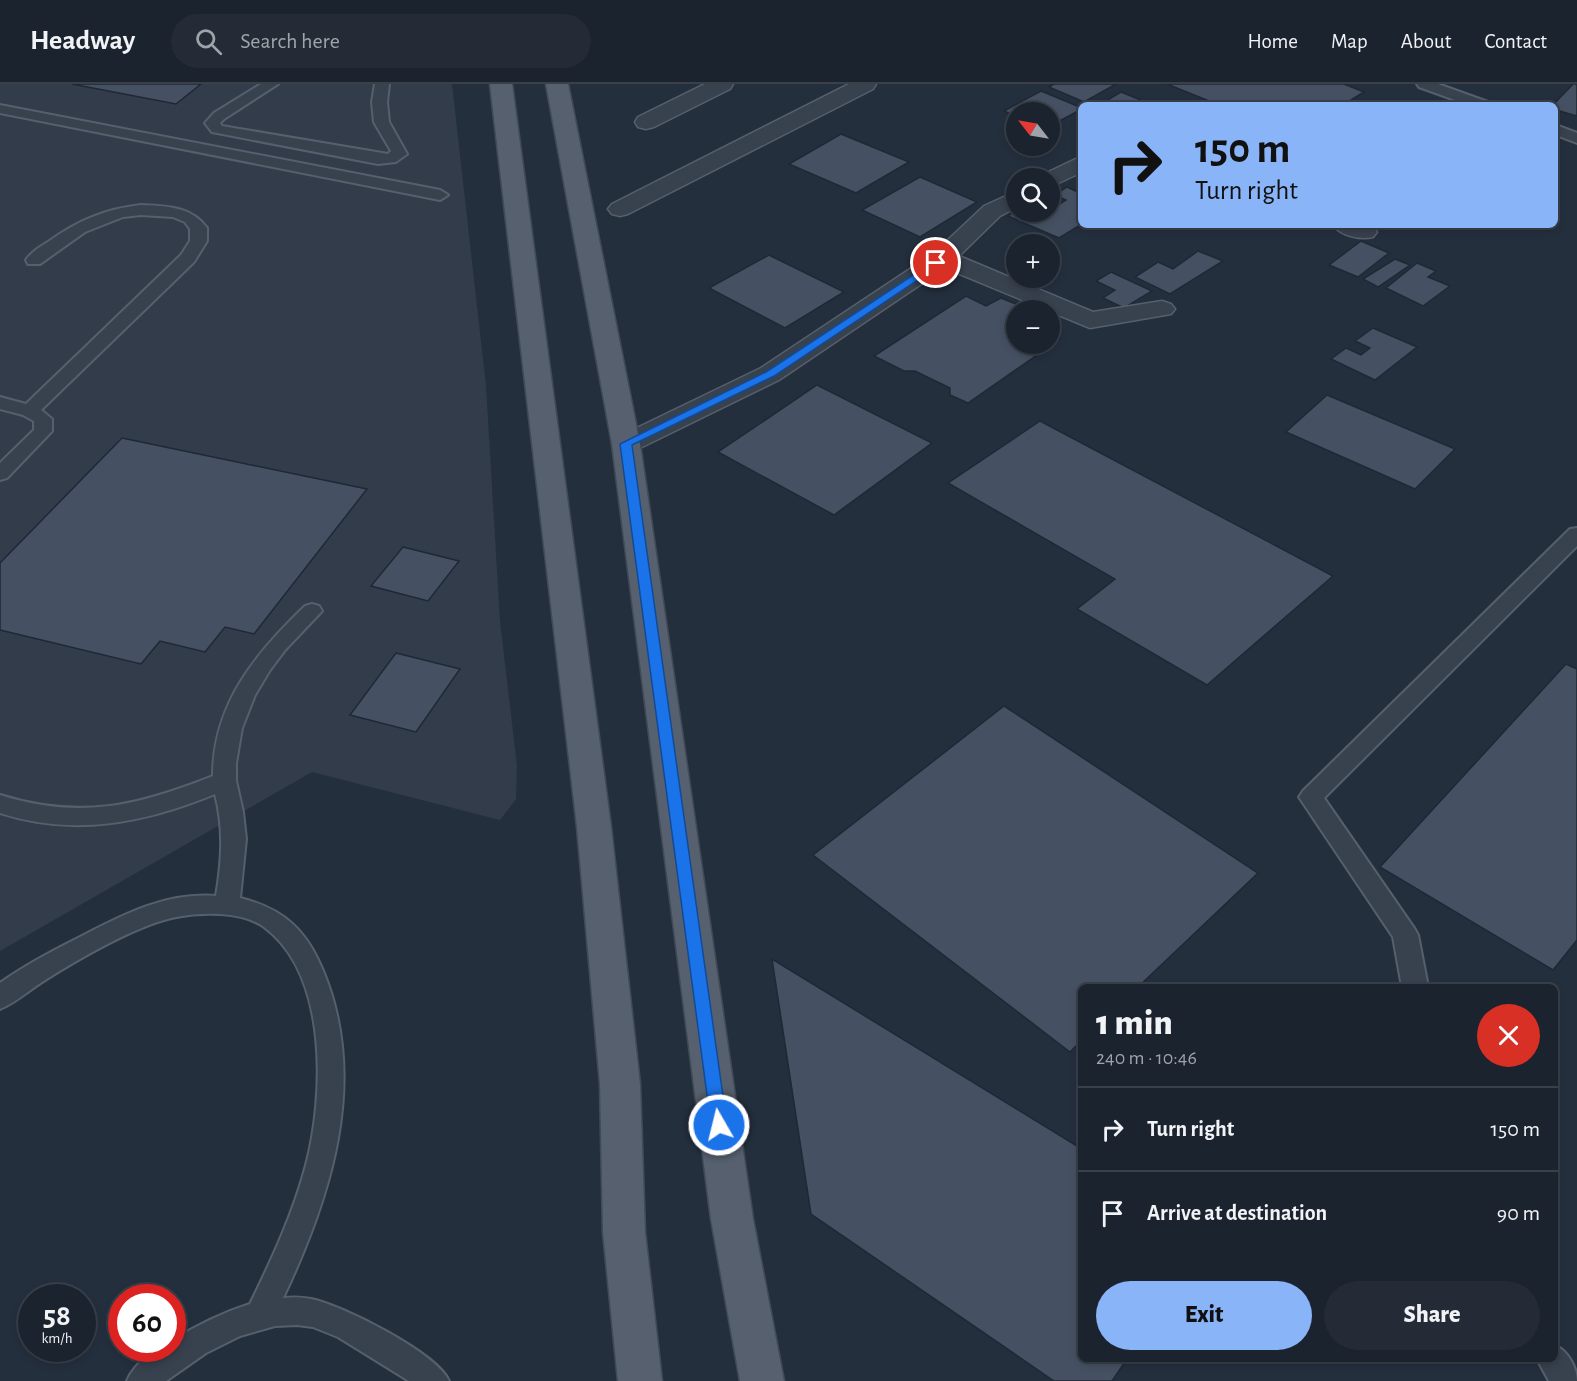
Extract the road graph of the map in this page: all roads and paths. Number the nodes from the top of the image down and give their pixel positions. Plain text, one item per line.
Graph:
1 (271, 84) edge
2 (382, 84) edge
3 (501, 84) edge
4 (557, 84) edge
5 (722, 84) edge
6 (865, 84) edge
7 (1424, 84) edge
8 (1475, 102) edge
9 (0, 109) edge
10 (646, 122) dead end
11 (1558, 131) edge
12 (1577, 138) edge
13 (1078, 165) edge
14 (1060, 175) edge
15 (440, 195) dead end
16 (1006, 204) edge
17 (620, 209) dead end
18 (943, 258) junction
19 (34, 260) dead end
20 (1162, 309) dead end
21 (0, 403) edge
22 (30, 411) junction
23 (626, 444) junction
24 (0, 474) edge
25 (1577, 534) edge
26 (312, 611) dead end
27 (224, 781) junction
28 (0, 804) edge
29 (227, 904) junction
30 (1414, 984) edge
31 (0, 998) edge
32 (260, 1314) junction
33 (1554, 1362) edge
34 (142, 1381) edge
35 (434, 1381) edge
36 (640, 1381) edge
37 (762, 1381) edge
38 (1566, 1381) edge

1 - 2 lane
3 - 36 main road
4 - 23 main road
5 - 10 street
6 - 17 street
7 - 8 lane
9 - 15 lane
11 - 12 lane
13 - 14 street
16 - 18 street
18 - 20 street
18 - 23 street
19 - 22 lane
21 - 22 lane
22 - 24 lane
23 - 37 main road
25 - 30 lane
26 - 27 lane
27 - 28 lane
27 - 29 lane
29 - 31 lane
29 - 32 lane
32 - 34 lane
32 - 35 lane
33 - 38 lane

